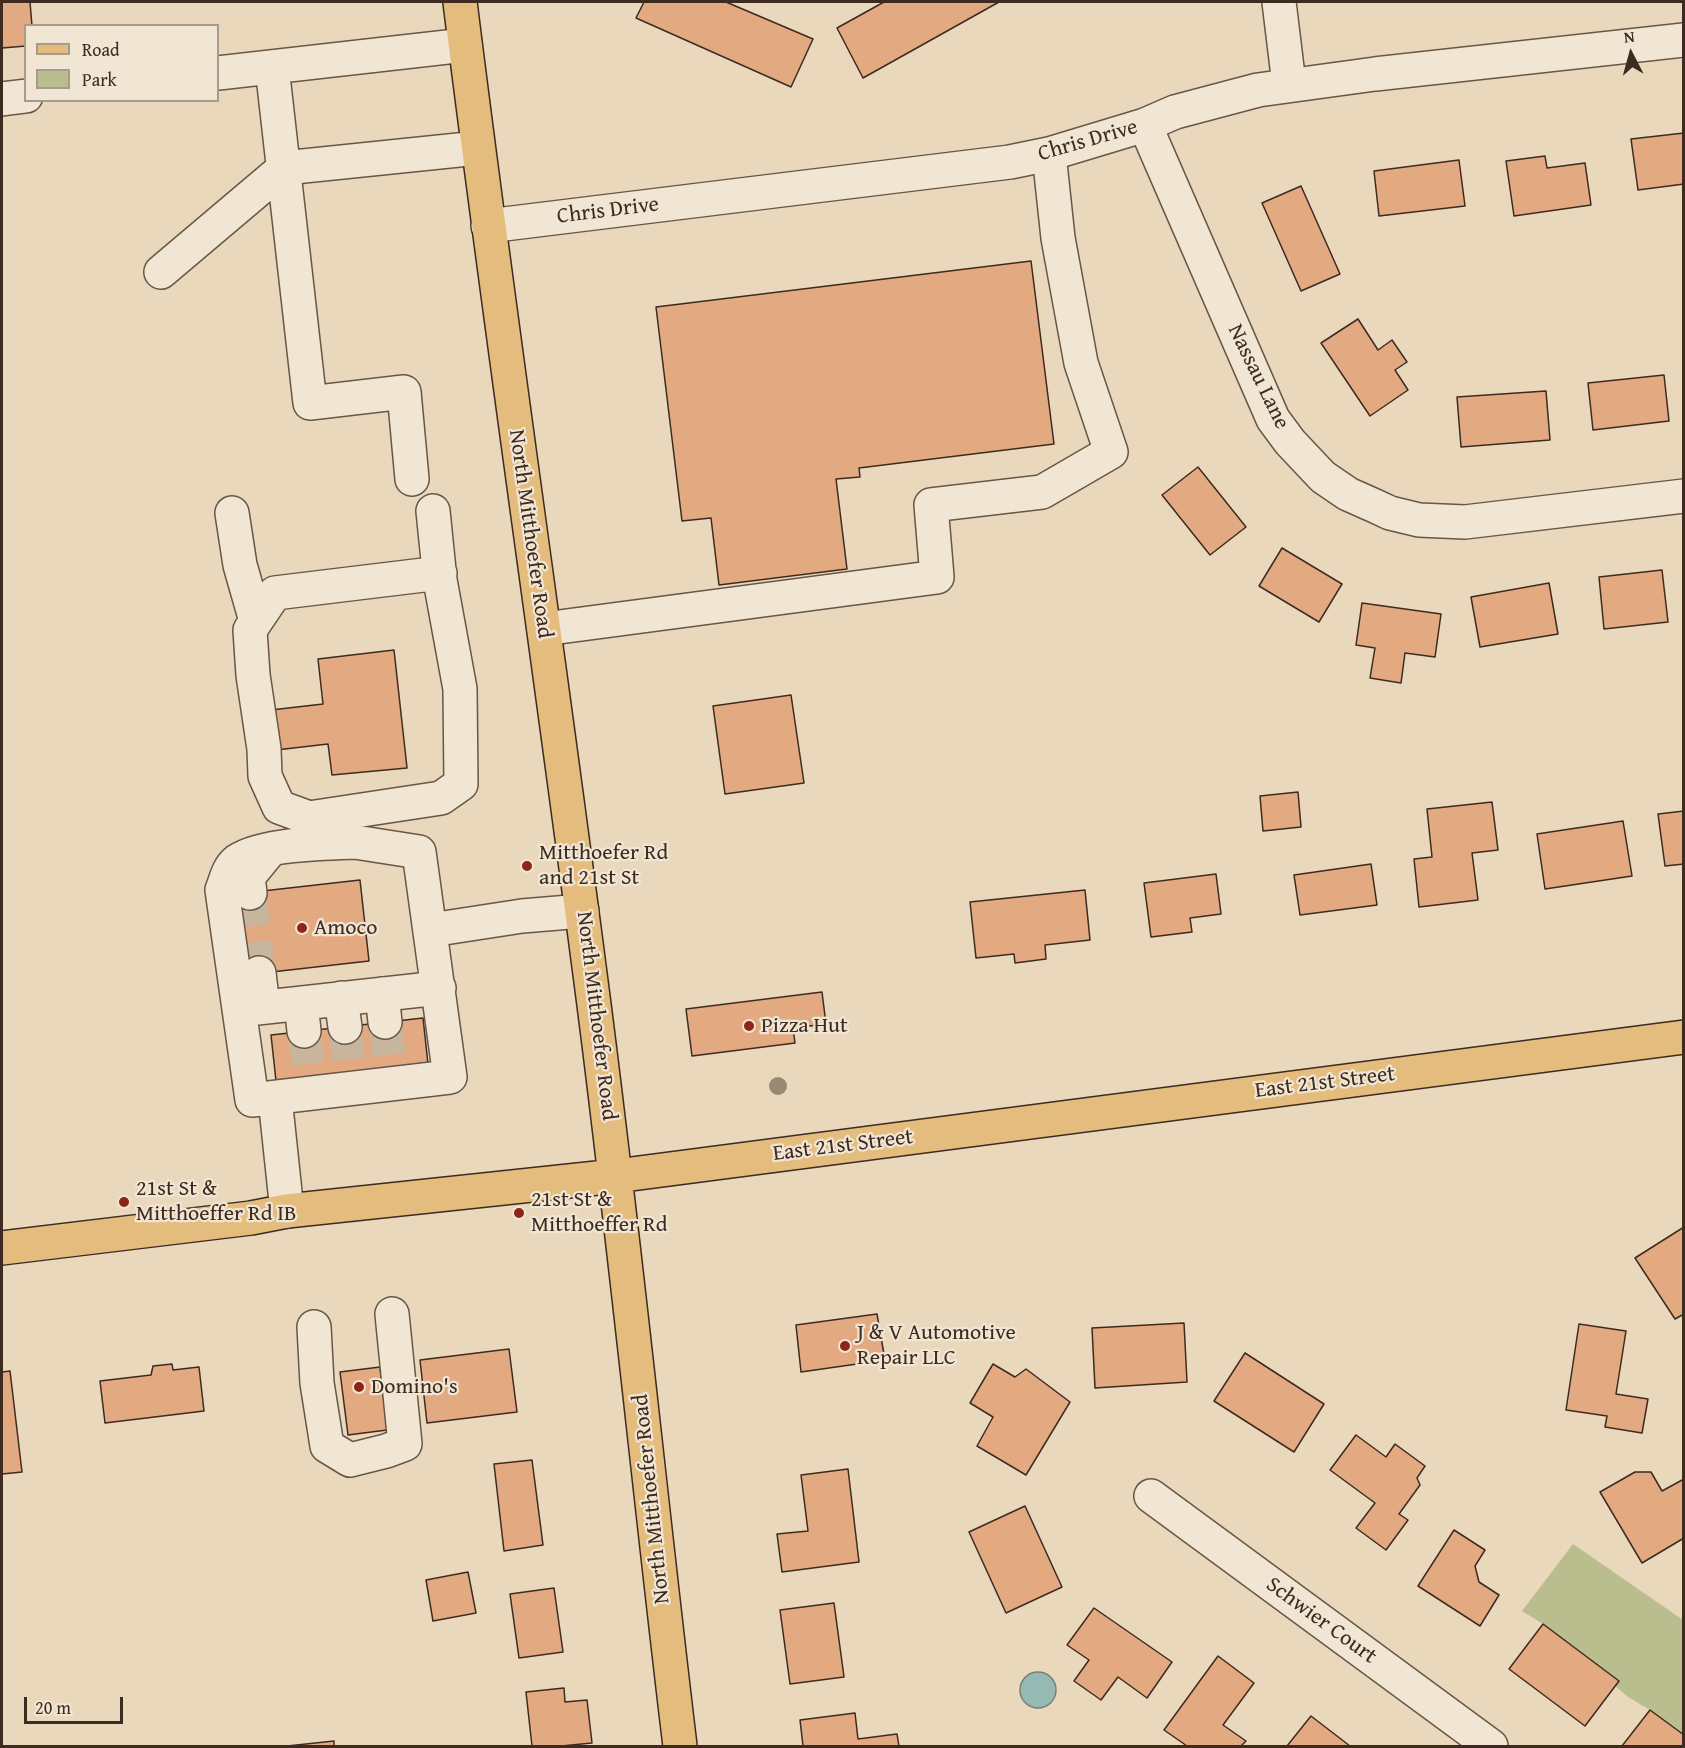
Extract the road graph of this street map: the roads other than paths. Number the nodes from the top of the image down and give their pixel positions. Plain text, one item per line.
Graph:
1 (460, 2) edge
2 (1279, 2) edge
3 (1683, 40) edge
4 (465, 45) junction
5 (273, 67) junction
6 (219, 74) edge
7 (1289, 84) junction
8 (24, 96) edge
9 (2, 99) edge
10 (1145, 125) junction
11 (478, 148) junction
12 (1049, 154) junction
13 (284, 168) junction
14 (488, 226) junction
15 (160, 272) dead end
16 (412, 479) dead end
17 (1683, 496) edge
18 (434, 511) dead end
19 (232, 513) dead end
20 (440, 573) junction
21 (256, 621) junction
22 (544, 629) junction
23 (271, 849) junction
24 (250, 892) tunnel mouth
25 (582, 911) junction
26 (431, 930) junction
27 (259, 973) tunnel mouth
28 (439, 988) junction
29 (251, 1009) junction
30 (1683, 1038) edge
31 (275, 1098) junction
32 (616, 1176) junction
33 (287, 1210) junction
34 (2, 1248) edge
35 (392, 1314) dead end
36 (314, 1327) dead end
37 (1151, 1496) dead end
38 (680, 1746) edge
39 (1491, 1746) edge

1 - 4 main road, North Mitthoefer Road
2 - 7 street
3 - 7 street, Chris Drive
4 - 5 street
4 - 11 main road, North Mitthoefer Road
5 - 6 street
5 - 13 street
7 - 10 street, Chris Drive
8 - 9 street
10 - 12 street, Chris Drive
10 - 17 street, Nassau Lane
11 - 13 street
11 - 14 main road, North Mitthoefer Road
12 - 14 street, Chris Drive
12 - 22 street
13 - 15 street
13 - 16 street
14 - 22 main road, North Mitthoefer Road
18 - 20 street
19 - 21 street
20 - 21 street
20 - 21 street
22 - 25 main road, North Mitthoefer Road
23 - 24 street
23 - 26 street
23 - 29 street
25 - 26 street
25 - 32 main road, North Mitthoefer Road
26 - 28 street
27 - 29 street
28 - 29 street
28 - 31 street
29 - 31 street
30 - 32 main road, East 21st Street
31 - 33 street
32 - 33 main road, East 21st Street
32 - 38 main road, North Mitthoefer Road
33 - 34 main road, East 21st Street
35 - 36 street
37 - 39 street, Schwier Court

